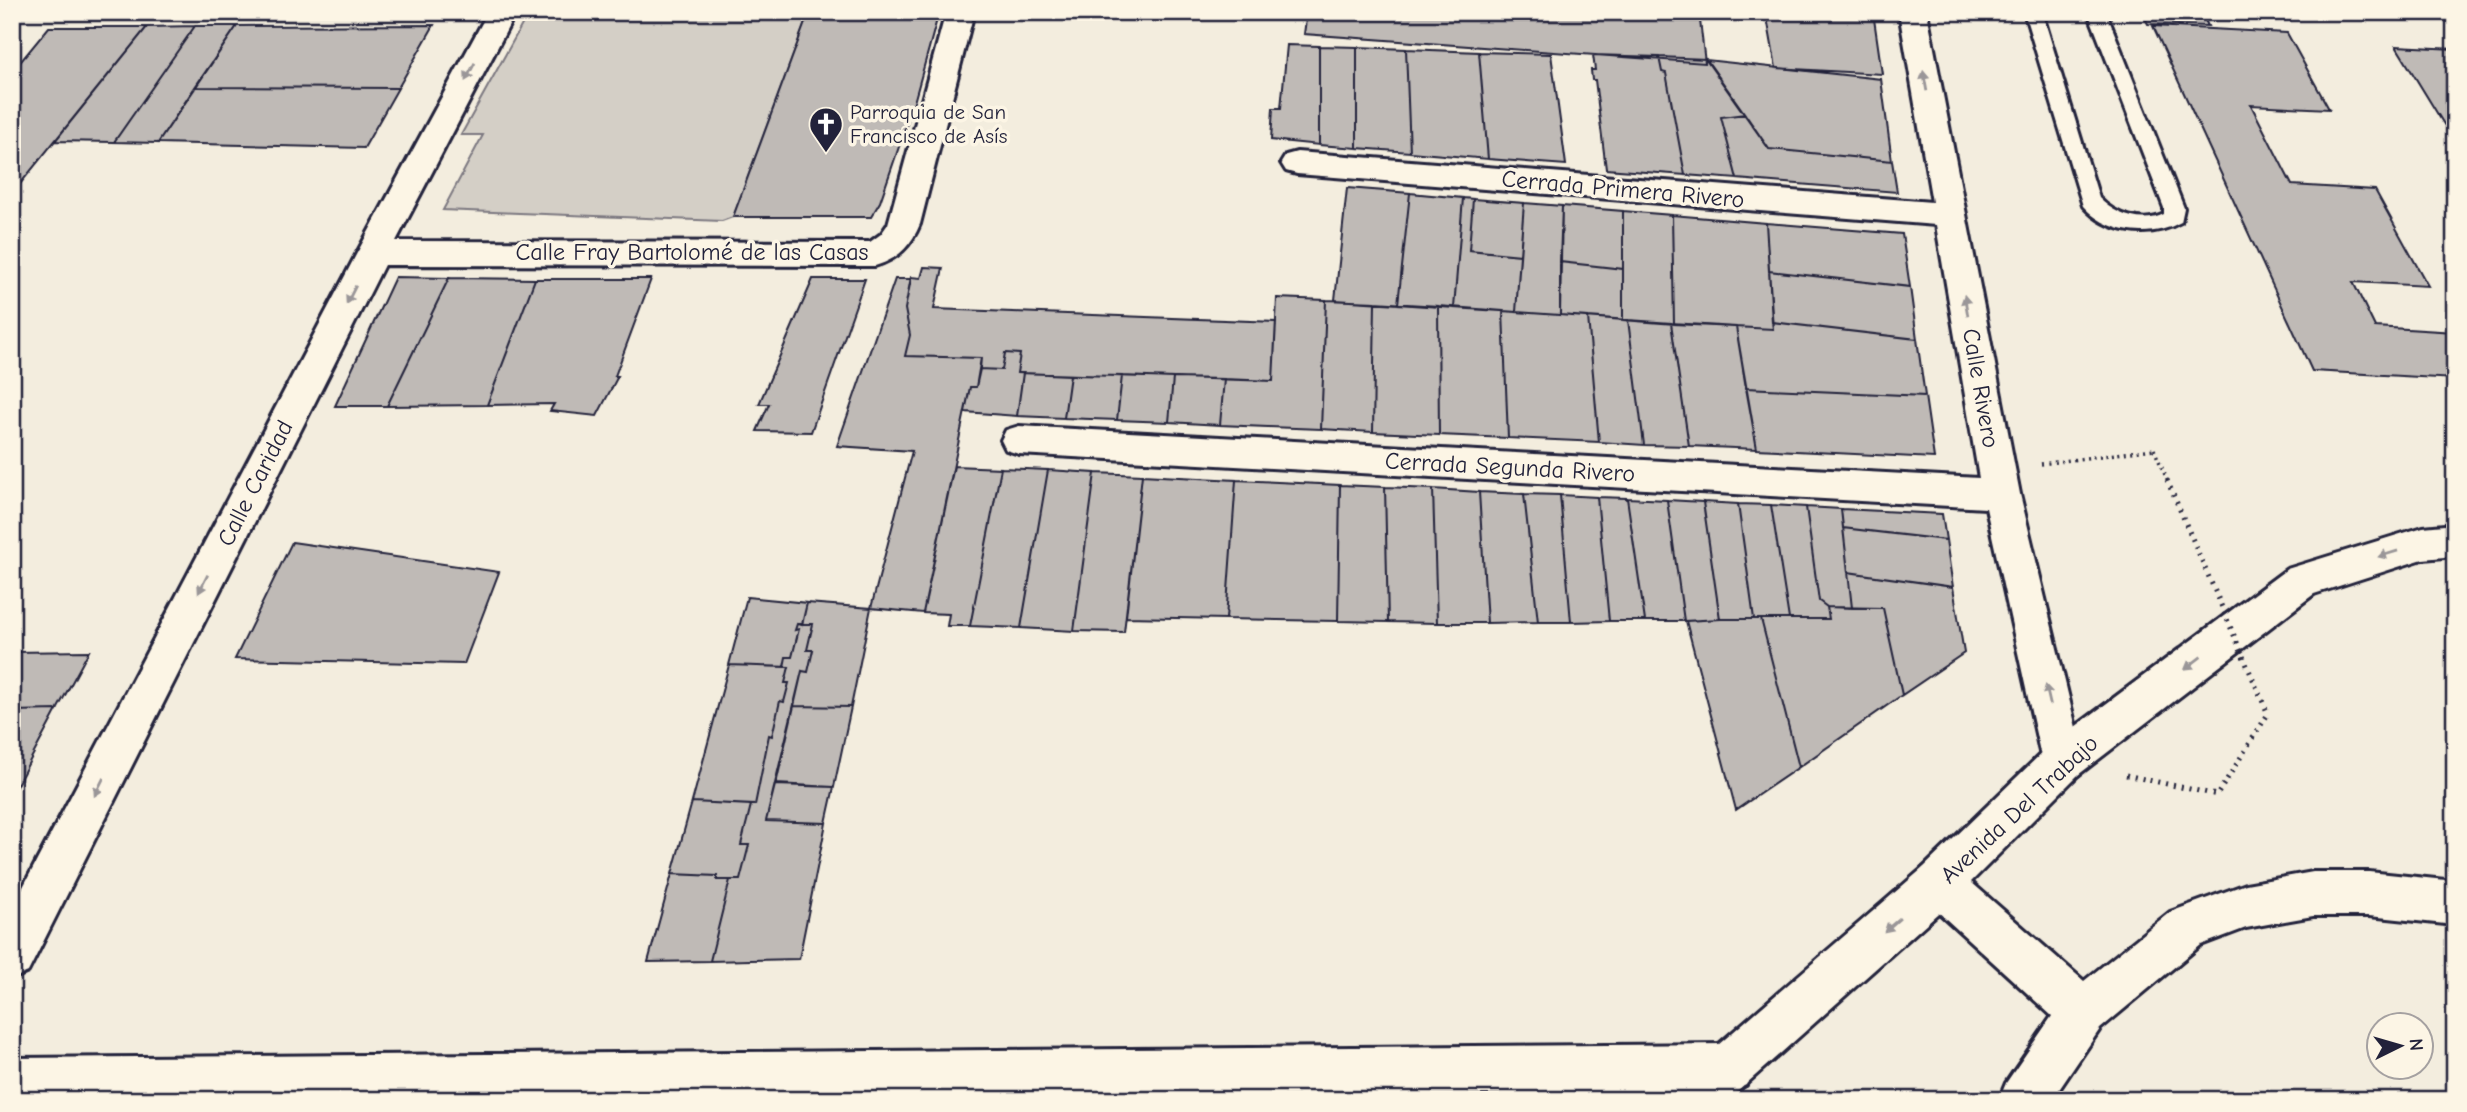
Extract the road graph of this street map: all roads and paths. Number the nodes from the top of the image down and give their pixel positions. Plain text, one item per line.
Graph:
1 (502, 12) edge
2 (960, 12) edge
3 (1913, 12) edge
4 (2033, 12) edge
5 (2097, 12) edge
6 (1297, 163) dead end
7 (1950, 215) junction
8 (373, 253) junction
9 (1019, 440) dead end
10 (1998, 481) junction
11 (2455, 540) edge
12 (2063, 761) junction
13 (1939, 883) junction
14 (2455, 903) edge
15 (12, 956) edge
16 (2083, 1012) junction
17 (1729, 1069) junction
18 (12, 1082) edge
19 (1691, 1100) edge
20 (2023, 1100) edge

1 -> 8 street, Calle Caridad
2 - 8 street, Calle Fray Bartolomé de las Casas
7 -> 3 street, Calle Rivero
4 - 5 lane
6 - 7 street, Cerrada Primera Rivero
10 -> 7 street, Calle Rivero
8 -> 15 street, Calle Caridad
9 - 10 street, Cerrada Segunda Rivero
12 -> 10 street, Calle Rivero
10 - 12 path, bridge
11 -> 12 street, Avenida Del Trabajo
12 - 13 street, Avenida Del Trabajo
13 - 16 street
13 -> 17 street, Avenida Del Trabajo
14 - 16 street
16 - 20 street
17 - 18 street
17 - 19 street, Avenida Del Trabajo

